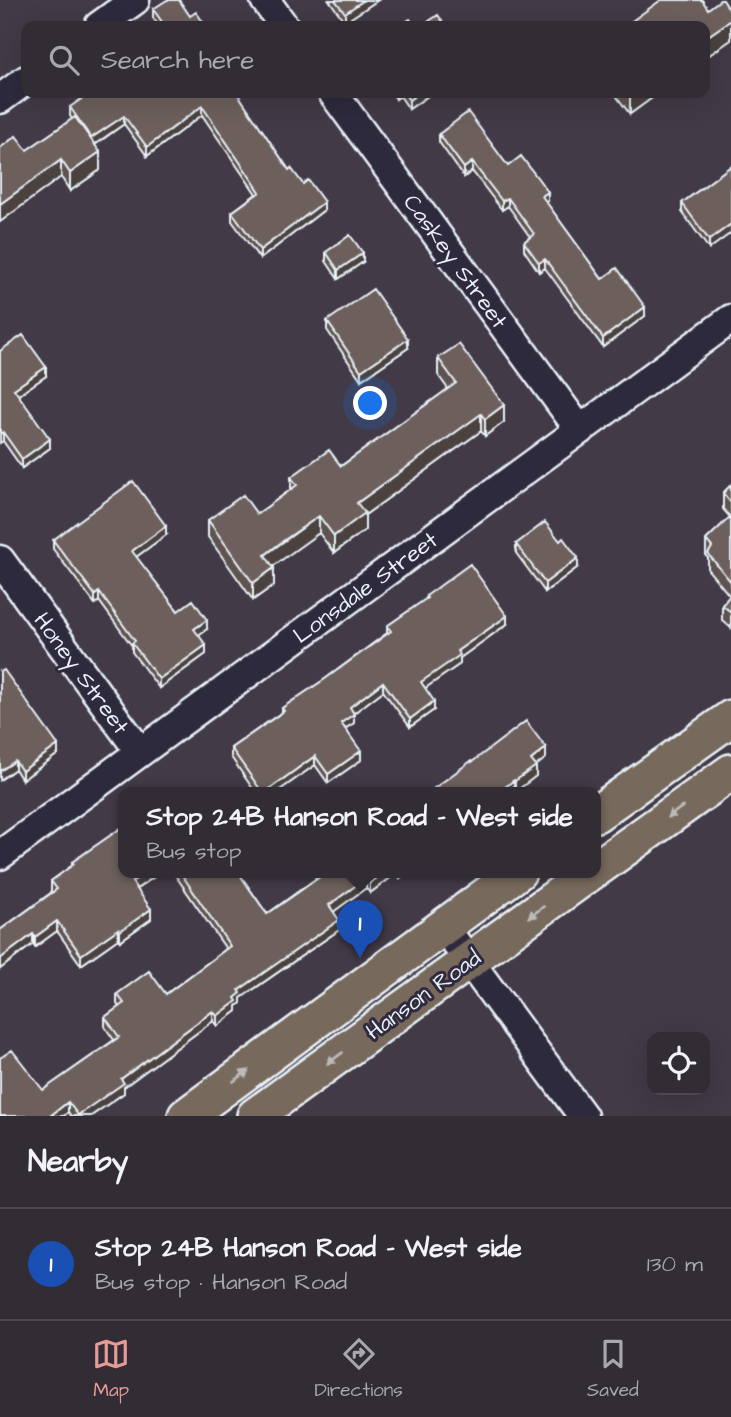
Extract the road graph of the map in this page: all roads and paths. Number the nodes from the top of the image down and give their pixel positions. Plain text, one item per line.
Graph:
1 (135, 0) edge
2 (265, 0) edge
3 (106, 21) edge
4 (280, 21) edge
5 (21, 83) edge
6 (337, 98) edge
7 (0, 99) edge
8 (731, 319) edge
9 (580, 430) junction
10 (0, 560) edge
11 (731, 718) edge
12 (140, 752) junction
13 (731, 772) edge
14 (601, 810) edge
15 (0, 855) edge
16 (601, 865) edge
17 (510, 878) edge
18 (583, 878) edge
19 (444, 927) junction
20 (469, 960) junction
21 (186, 1116) edge
22 (256, 1116) edge
23 (583, 1116) edge

1 - 3 street
2 - 4 street
5 - 7 street
6 - 9 street, Caskey Street
8 - 9 street, Lonsdale Street
9 - 12 street, Lonsdale Street
10 - 12 street, Honey Street
11 - 14 main road
12 - 15 street, Lonsdale Street
13 -> 16 main road
17 - 19 main road, Hanson Road
18 -> 20 main road, Hanson Road
19 - 20 street
21 -> 19 main road, Hanson Road
20 -> 22 main road, Hanson Road
20 - 23 street

